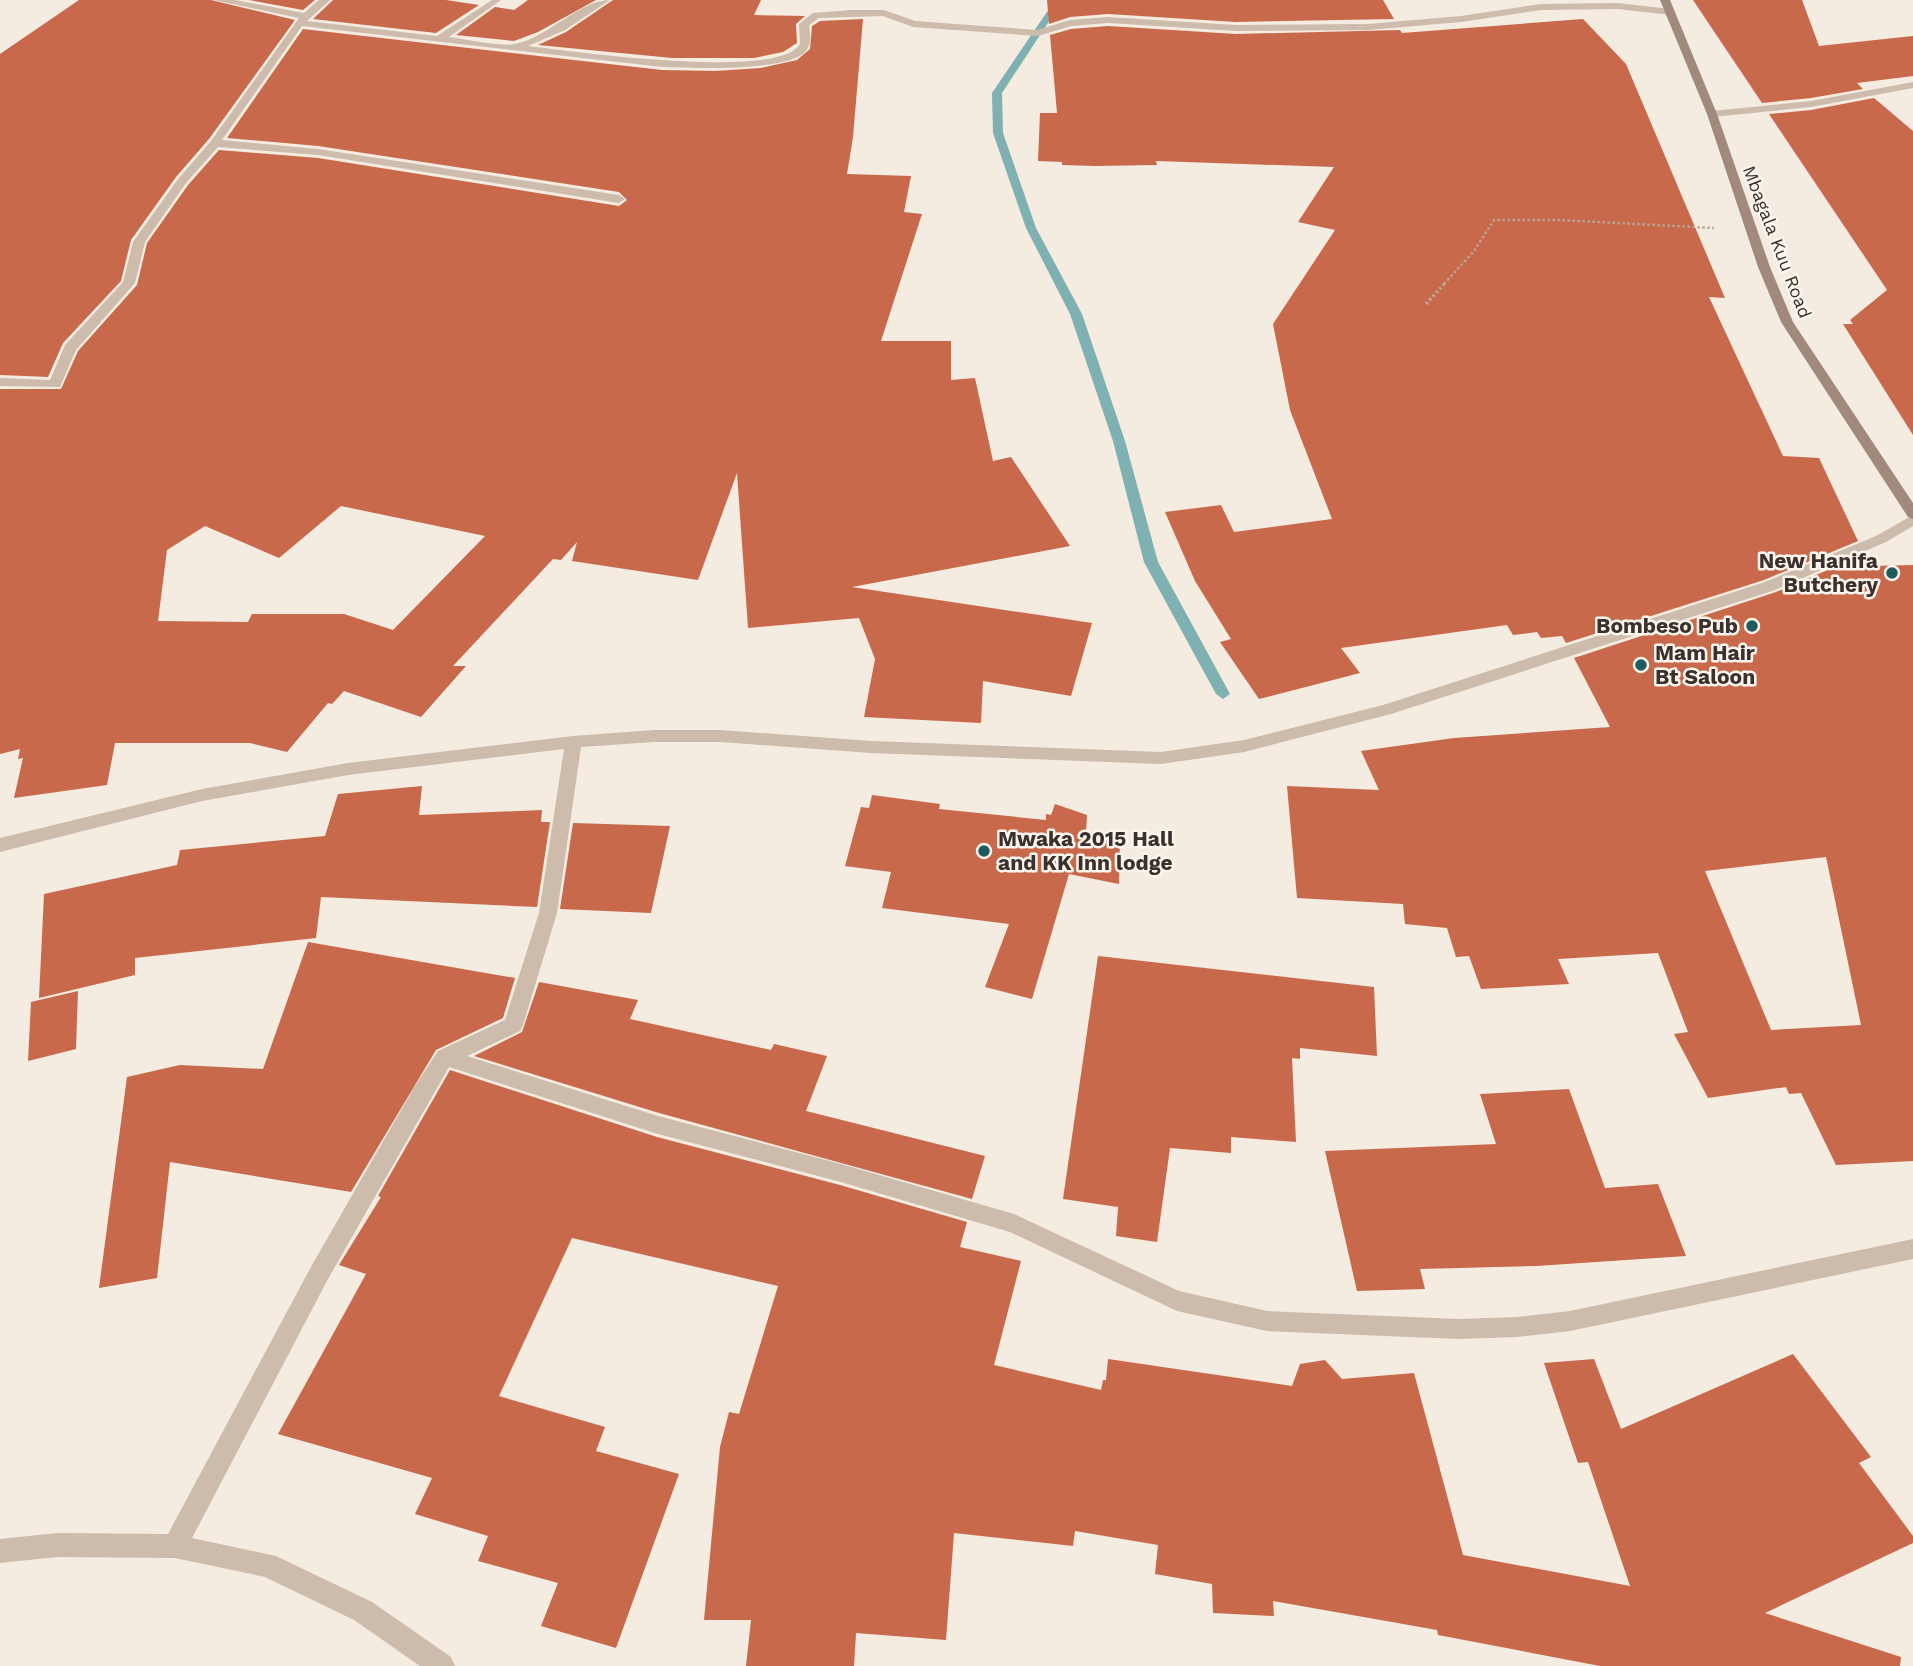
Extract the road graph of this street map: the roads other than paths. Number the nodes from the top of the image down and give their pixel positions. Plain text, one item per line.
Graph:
1 (219, 0) edge
2 (325, 0) edge
3 (605, 0) edge
4 (496, 1) edge
5 (1668, 6) edge
6 (302, 19) junction
7 (440, 38) junction
8 (516, 47) junction
9 (1913, 85) edge
10 (1712, 114) junction
11 (215, 142) junction
12 (619, 199) dead end
13 (0, 382) edge
14 (1913, 514) edge
15 (1913, 520) edge
16 (573, 742) junction
17 (0, 845) edge
18 (445, 1057) junction
19 (1913, 1249) edge
20 (175, 1546) junction
21 (0, 1551) edge
22 (442, 1666) edge

1 - 6 street
2 - 6 street
3 - 8 street
4 - 7 street
5 - 8 street
5 - 10 street, Mbagala Kuu Road
6 - 7 street
6 - 11 street
7 - 8 street
9 - 10 street
10 - 14 street, Mbagala Kuu Road
11 - 12 street
11 - 13 street
15 - 16 street
16 - 17 street
16 - 18 street
18 - 19 street
18 - 20 street
20 - 21 street
20 - 22 street

